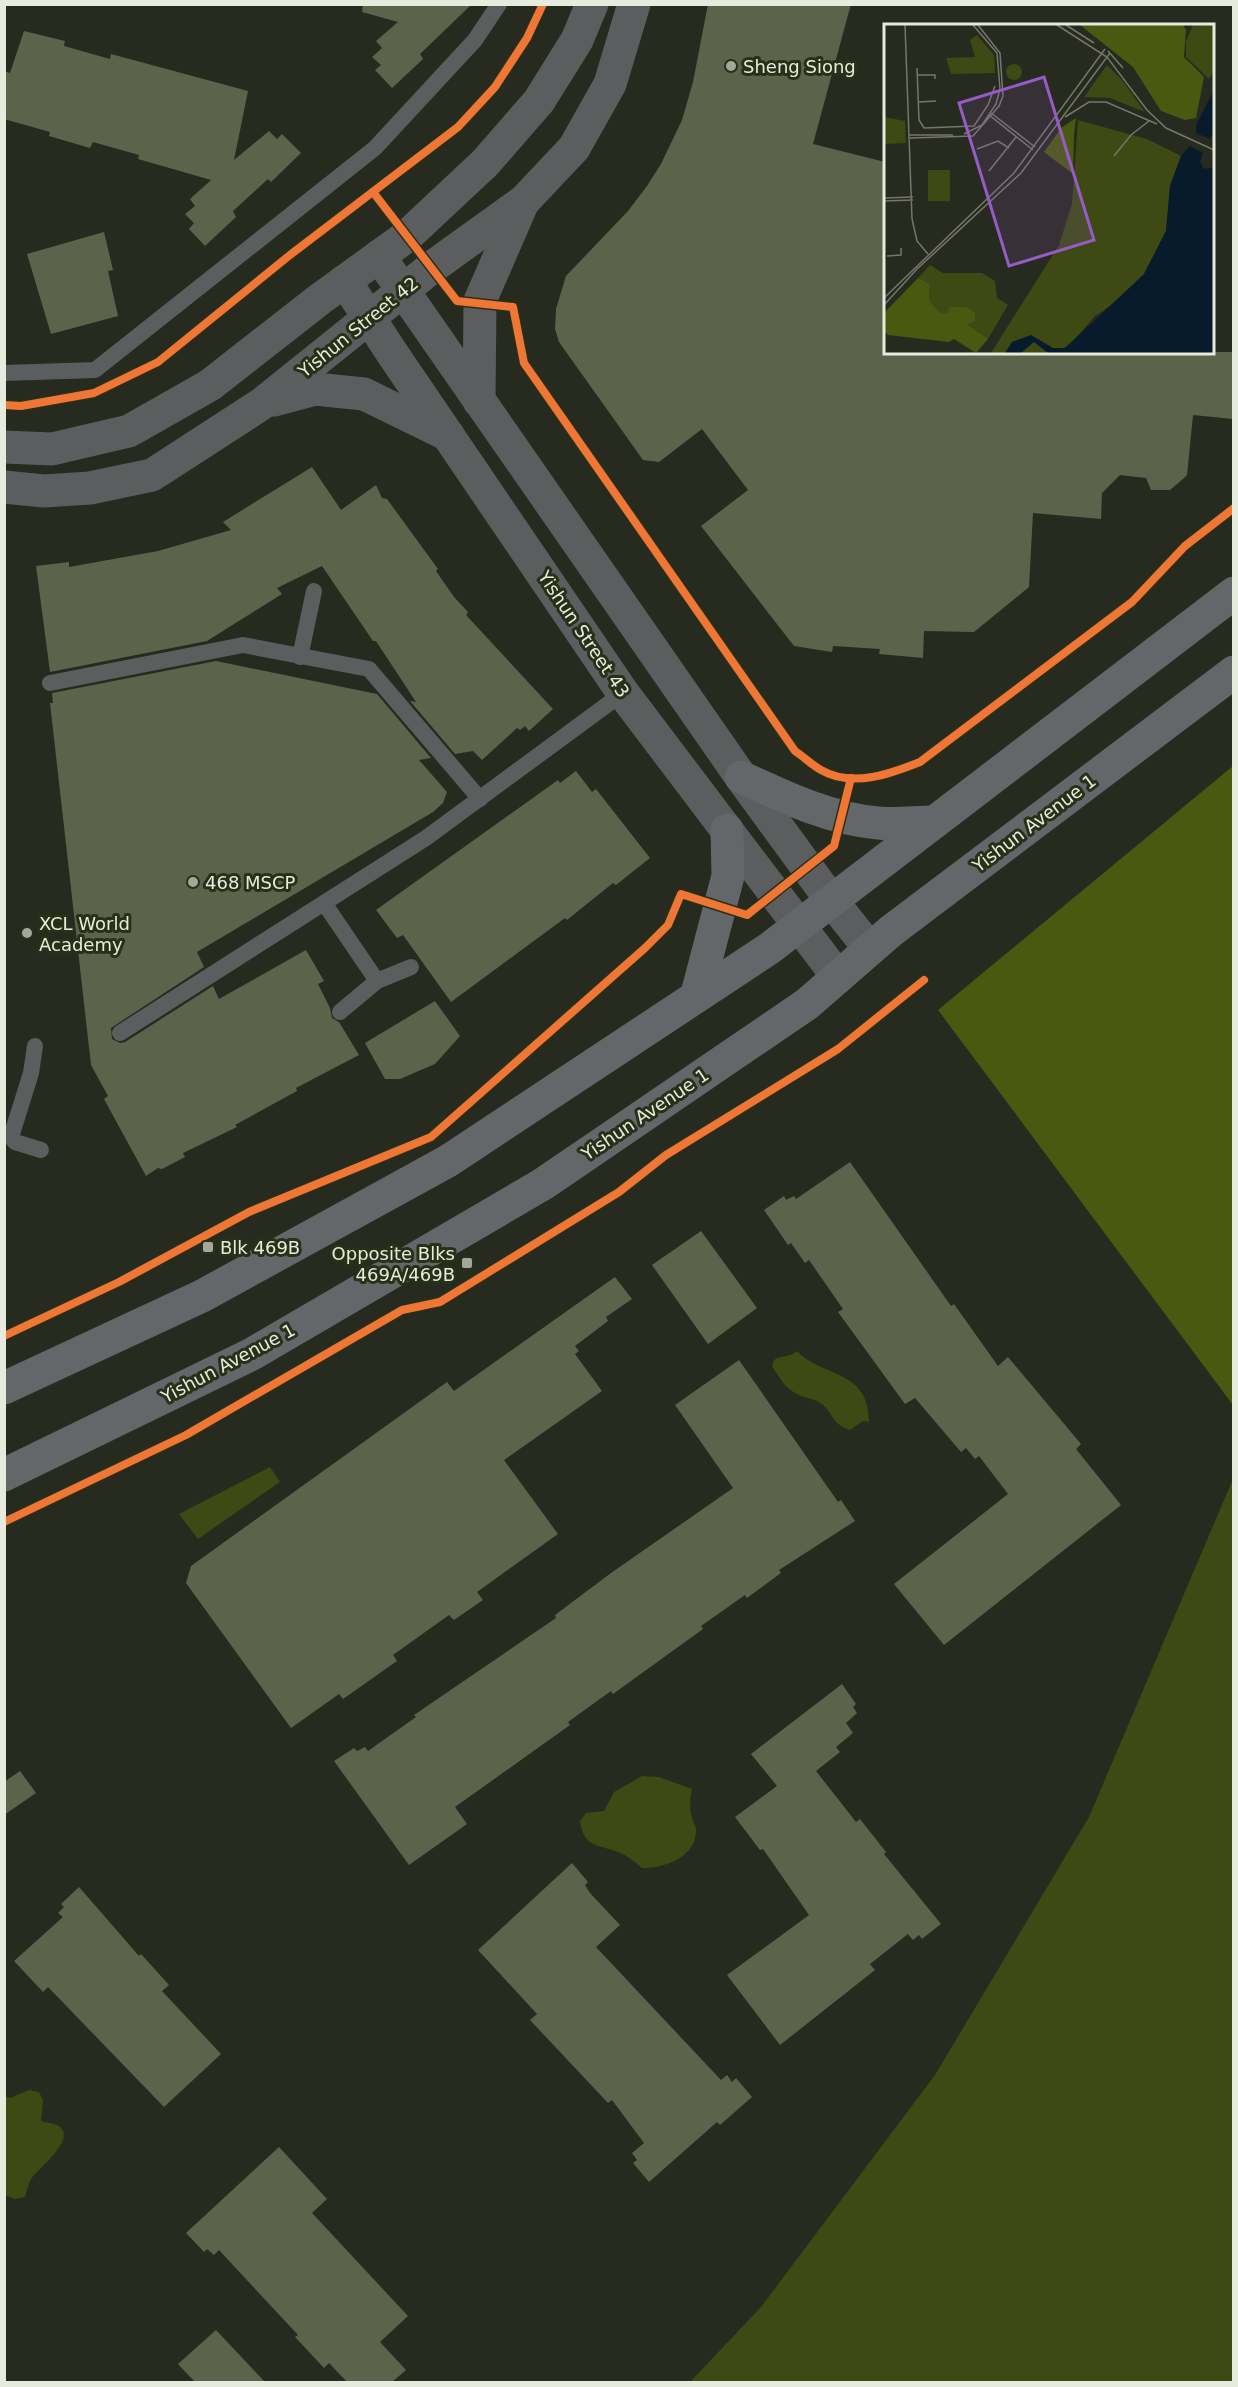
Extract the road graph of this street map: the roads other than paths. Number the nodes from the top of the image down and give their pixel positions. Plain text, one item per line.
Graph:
1 (500, 4) edge
2 (592, 4) edge
3 (634, 4) edge
4 (524, 201) junction
5 (379, 256) junction
6 (345, 280) junction
7 (404, 291) junction
8 (371, 318) junction
9 (4, 373) edge
10 (479, 401) junction
11 (263, 403) junction
12 (450, 435) junction
13 (4, 447) edge
14 (4, 487) edge
15 (314, 591) dead end
16 (1233, 592) edge
17 (300, 657) junction
18 (1233, 672) edge
19 (50, 683) dead end
20 (623, 693) junction
21 (741, 777) junction
22 (480, 799) junction
23 (934, 822) junction
24 (726, 830) junction
25 (831, 900) junction
26 (324, 903) junction
27 (798, 925) junction
28 (870, 949) junction
29 (411, 967) dead end
30 (838, 977) junction
31 (377, 981) junction
32 (697, 994) junction
33 (340, 1012) dead end
34 (120, 1033) dead end
35 (35, 1046) dead end
36 (41, 1150) dead end
37 (4, 1388) edge
38 (4, 1475) edge

1 - 9 lane
2 - 5 street
3 - 4 street, Yishun Street 42
4 - 7 street, Yishun Street 42
4 - 10 street
5 - 6 street
5 - 7 street
6 - 8 street, Yishun Street 43
6 - 13 street
7 - 8 street, Yishun Street 42
7 - 10 street
8 - 11 street, Yishun Street 42
8 - 12 street, Yishun Street 43
10 - 21 street
11 - 12 street
11 - 14 street, Yishun Street 42
12 - 20 street, Yishun Street 43
15 - 17 lane
16 - 23 main road
17 - 19 lane
17 - 22 lane
18 - 28 main road, Yishun Avenue 1
20 - 22 lane
20 - 24 street, Yishun Street 43
21 - 23 main road
21 - 25 street
22 - 26 lane
23 - 25 main road
24 - 27 street, Yishun Street 43
24 - 32 main road
25 - 27 main road
25 - 28 street
26 - 31 lane
26 - 34 lane
27 - 30 street, Yishun Street 43
27 - 32 main road
28 - 30 main road, Yishun Avenue 1
29 - 31 lane
30 - 38 main road, Yishun Avenue 1
31 - 33 lane
32 - 37 main road
35 - 36 lane

